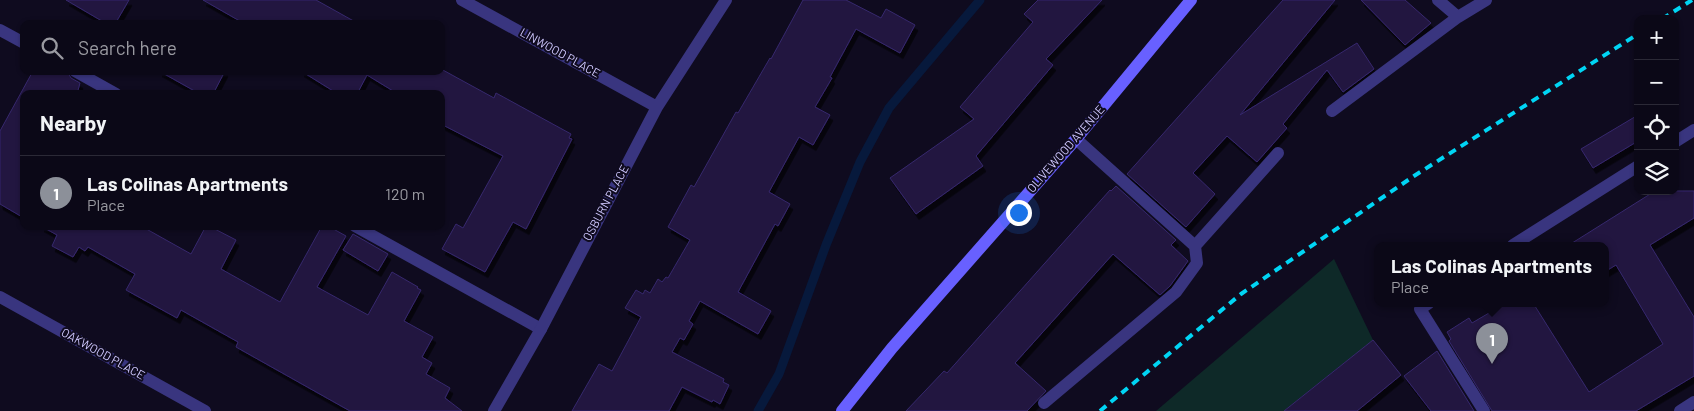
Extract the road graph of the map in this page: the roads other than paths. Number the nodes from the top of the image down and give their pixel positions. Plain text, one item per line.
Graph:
1 (462, 0) edge
2 (726, 0) edge
3 (1191, 0) edge
4 (1438, 0) edge
5 (1486, 0) edge
6 (1458, 17) junction
7 (0, 30) edge
8 (20, 41) edge
9 (82, 75) edge
10 (109, 90) edge
11 (657, 107) junction
12 (1332, 111) dead end
13 (1694, 130) edge
14 (1076, 138) junction
15 (1679, 139) edge
16 (1278, 153) dead end
17 (1634, 169) edge
18 (362, 230) edge
19 (1518, 242) edge
20 (1195, 246) junction
21 (0, 297) edge
22 (1423, 307) edge
23 (541, 329) junction
24 (1694, 402) edge
25 (1044, 403) dead end
26 (205, 411) edge
27 (494, 411) edge
28 (842, 411) edge
29 (1484, 411) edge
30 (1680, 411) edge

1 - 11 street, LINWOOD PLACE
2 - 11 street, OSBURN PLACE
3 - 14 main road, OLIVEWOOD AVENUE
4 - 6 street
5 - 6 street
6 - 12 street
7 - 8 street
9 - 10 street
11 - 23 street, OSBURN PLACE
13 - 15 street
14 - 20 street
14 - 28 main road, OLIVEWOOD AVENUE
16 - 20 street
17 - 19 street
18 - 23 street
20 - 25 street
21 - 26 street, OAKWOOD PLACE
22 - 29 street
23 - 27 street, OSBURN PLACE
24 - 30 street

